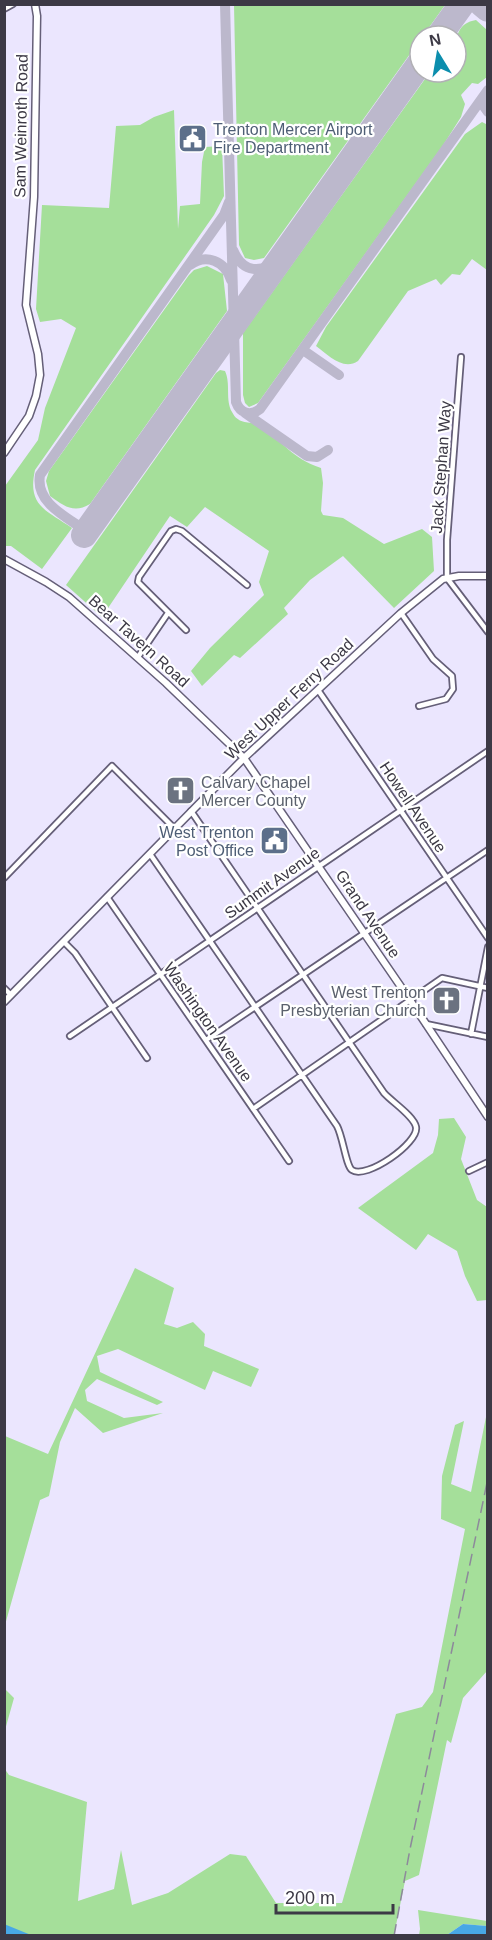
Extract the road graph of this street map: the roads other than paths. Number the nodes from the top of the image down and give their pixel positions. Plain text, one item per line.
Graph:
1 (13, 4) edge
2 (35, 4) edge
3 (4, 9) edge
4 (461, 357) dead end
5 (4, 453) edge
6 (4, 559) edge
7 (488, 576) edge
8 (447, 578) junction
9 (247, 585) dead end
10 (168, 613) junction
11 (401, 613) junction
12 (186, 630) dead end
13 (488, 632) edge
14 (138, 657) junction
15 (318, 690) junction
16 (419, 706) dead end
17 (488, 751) edge
18 (244, 758) junction
19 (400, 810) junction
20 (191, 812) junction
21 (174, 828) junction
22 (488, 850) edge
23 (150, 854) junction
24 (318, 865) junction
25 (4, 878) edge
26 (446, 878) junction
27 (107, 897) junction
28 (257, 908) junction
29 (364, 933) junction
30 (488, 938) edge
31 (209, 940) junction
32 (64, 942) junction
33 (488, 947) edge
34 (160, 974) junction
35 (303, 975) junction
36 (480, 986) junction
37 (4, 988) edge
38 (488, 988) edge
39 (11, 995) junction
40 (410, 1000) junction
41 (4, 1002) edge
42 (112, 1007) junction
43 (254, 1007) junction
44 (426, 1024) junction
45 (471, 1034) junction
46 (70, 1036) dead end
47 (488, 1037) edge
48 (206, 1040) junction
49 (350, 1042) junction
50 (147, 1058) dead end
51 (301, 1076) junction
52 (253, 1108) junction
53 (488, 1117) edge
54 (289, 1161) dead end
55 (488, 1162) edge
56 (469, 1171) dead end

1 - 3 street
2 - 5 main road, Sam Weinroth Road
4 - 8 street, Jack Stephan Way
6 - 14 main road, Bear Tavern Road
7 - 8 main road
8 - 11 main road, West Upper Ferry Road
8 - 13 street
9 - 10 street
10 - 12 street
10 - 14 street
11 - 15 main road, West Upper Ferry Road
11 - 16 street
14 - 18 main road, Bear Tavern Road
15 - 18 main road, West Upper Ferry Road
15 - 19 street, Howell Avenue
17 - 19 street, Summit Avenue
18 - 20 main road, West Upper Ferry Road
18 - 24 main road, Grand Avenue
19 - 24 street, Summit Avenue
19 - 26 street, Howell Avenue
20 - 21 main road, West Upper Ferry Road
20 - 28 street
21 - 23 main road, West Upper Ferry Road
21 - 25 street
22 - 26 street
23 - 27 main road, West Upper Ferry Road
23 - 31 street
24 - 28 street, Summit Avenue
24 - 29 main road, Grand Avenue
26 - 29 street
26 - 30 street, Howell Avenue
27 - 32 main road, West Upper Ferry Road
27 - 34 street, Washington Avenue
28 - 31 street, Summit Avenue
28 - 35 street
29 - 35 street
29 - 40 main road, Grand Avenue
31 - 34 street, Summit Avenue
31 - 43 street
32 - 39 main road, West Upper Ferry Road
32 - 42 street
33 - 36 street
34 - 42 street, Summit Avenue
34 - 48 street, Washington Avenue
35 - 43 street
35 - 49 street
36 - 38 street
36 - 40 street
36 - 45 street
37 - 39 street
39 - 41 main road, West Upper Ferry Road
40 - 44 main road, Grand Avenue
40 - 49 street
42 - 46 street, Summit Avenue
42 - 50 street
43 - 48 street
43 - 51 street
44 - 45 street
44 - 53 main road, Grand Avenue
45 - 47 street
48 - 52 street, Washington Avenue
49 - 51 street
49 - 51 street
51 - 52 street
52 - 54 street, Washington Avenue
55 - 56 street

